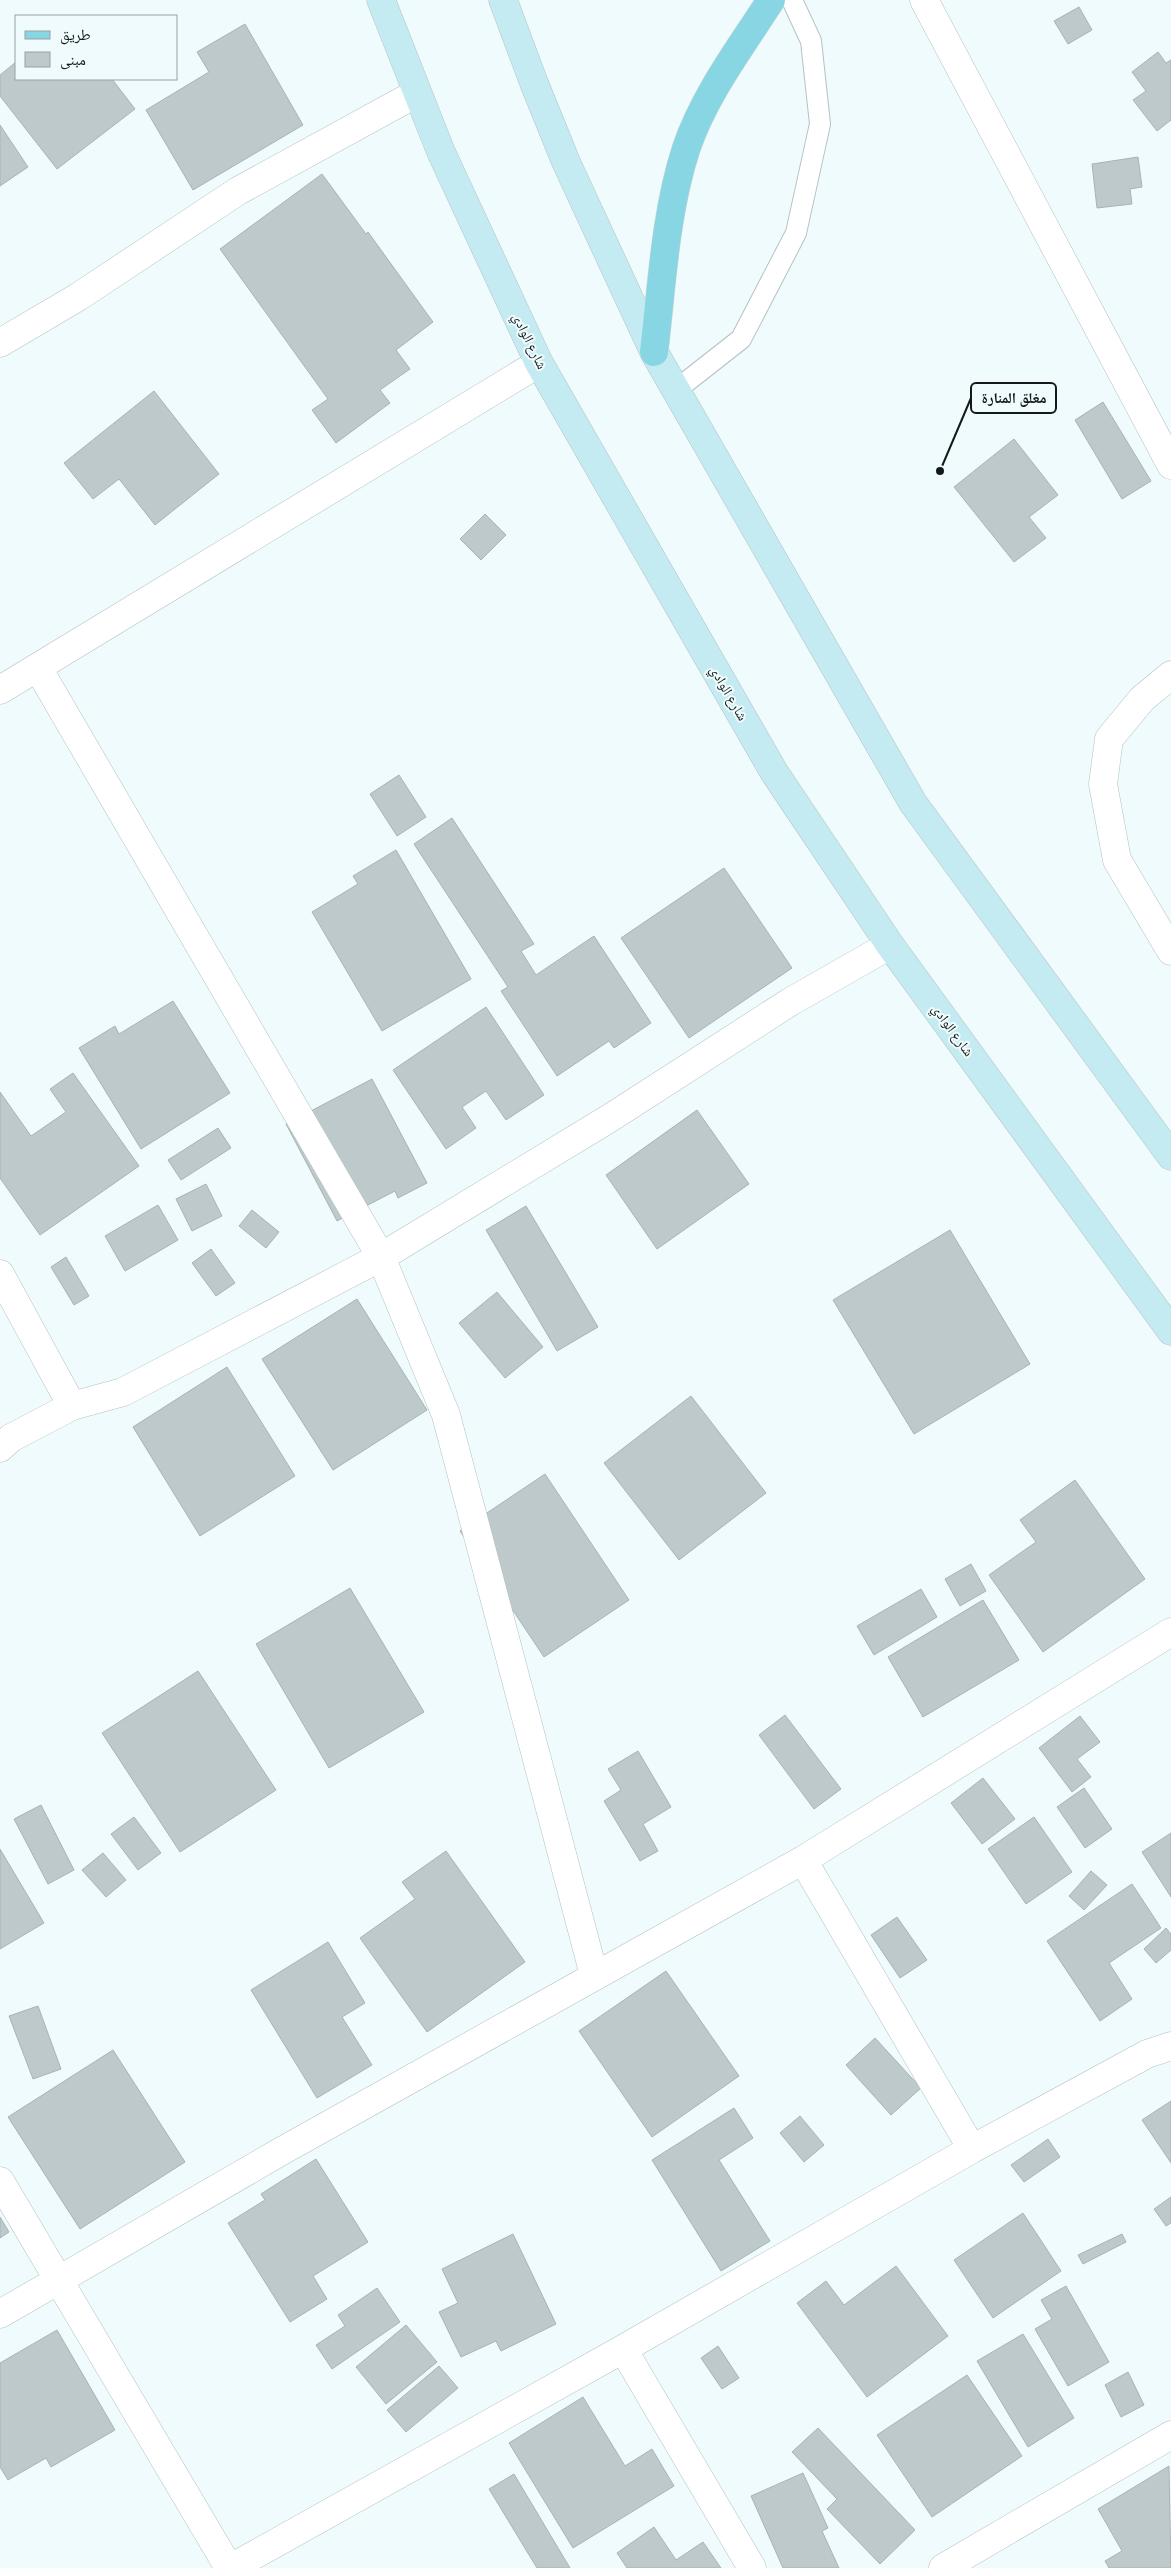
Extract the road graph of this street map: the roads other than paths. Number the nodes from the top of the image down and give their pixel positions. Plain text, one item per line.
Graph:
1 (381, 0) edge
2 (504, 0) edge
3 (771, 0) edge
4 (792, 0) edge
5 (924, 0) edge
6 (417, 93) junction
7 (0, 343) edge
8 (654, 352) junction
9 (539, 363) junction
10 (676, 390) junction
11 (1171, 465) edge
12 (38, 668) junction
13 (1171, 675) edge
14 (0, 690) edge
15 (890, 944) junction
16 (1171, 951) edge
17 (1171, 1156) edge
18 (381, 1257) junction
19 (0, 1274) edge
20 (1171, 1331) edge
21 (72, 1406) junction
22 (0, 1448) edge
23 (1171, 1632) edge
24 (803, 1860) junction
25 (594, 1975) junction
26 (1171, 2046) edge
27 (972, 2149) junction
28 (0, 2181) edge
29 (58, 2280) junction
30 (0, 2314) edge
31 (623, 2349) junction
32 (1171, 2435) edge
33 (230, 2568) edge
34 (752, 2568) edge
35 (943, 2568) edge

1 - 6 main road, شارع الوادي
2 - 8 main road
3 - 8 main road
4 - 10 lane
5 - 11 street
6 - 7 street
6 - 9 main road, شارع الوادي
8 - 10 main road
9 - 12 street
9 - 15 main road, شارع الوادي
10 - 17 main road
12 - 14 street
12 - 18 street
13 - 16 street
15 - 18 street
15 - 20 main road, شارع الوادي
18 - 21 street
18 - 25 street
19 - 21 street
21 - 22 street
23 - 24 street
24 - 25 street
24 - 27 street
25 - 29 street
26 - 27 street
27 - 31 street
28 - 29 street
29 - 30 street
29 - 33 street
31 - 33 street
31 - 34 street
32 - 35 street

